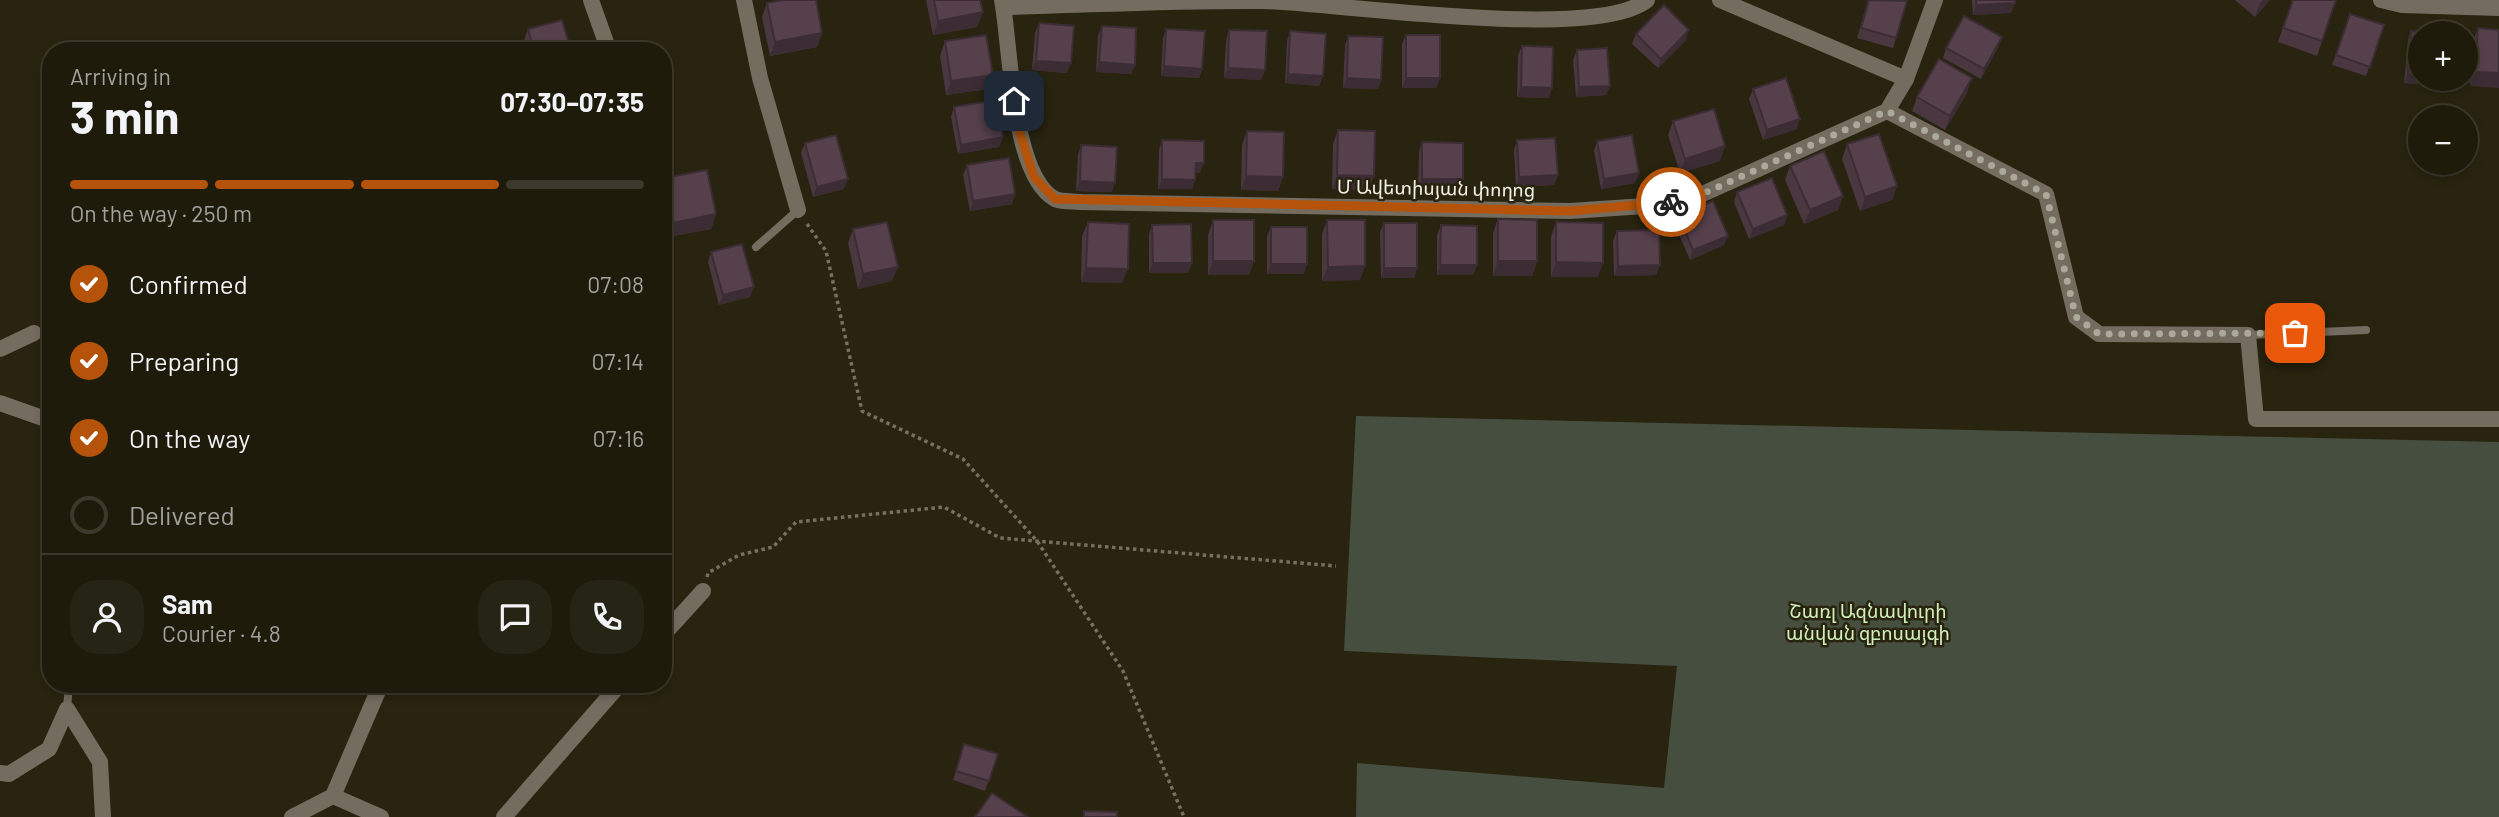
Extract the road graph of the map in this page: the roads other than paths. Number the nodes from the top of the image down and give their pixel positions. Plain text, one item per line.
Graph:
1 (591, 0) edge
2 (744, 0) edge
3 (1647, 0) edge
4 (1720, 0) edge
5 (1935, 0) edge
6 (2381, 0) edge
7 (2403, 3) edge
8 (1003, 4) edge
9 (2499, 8) edge
10 (605, 42) edge
11 (1906, 79) junction
12 (1887, 111) junction
13 (798, 210) joint
14 (756, 247) dead end
15 (2366, 330) dead end
16 (34, 333) dead end
17 (2248, 335) junction
18 (0, 349) edge
19 (0, 403) edge
20 (42, 418) edge
21 (2499, 419) edge
22 (702, 591) road end
23 (672, 625) edge
24 (68, 693) edge
25 (377, 693) edge
26 (612, 693) edge
27 (67, 709) junction
28 (0, 773) edge
29 (333, 796) junction
30 (103, 817) edge
31 (292, 817) edge
32 (381, 817) edge
33 (504, 817) edge

1 - 10 street
2 - 13 street
3 - 8 street
4 - 11 street
5 - 11 street
6 - 7 street
7 - 9 street
8 - 12 street, Մ Ավետիսյան փողոց
11 - 12 street
12 - 17 street
13 - 14 lane
15 - 17 lane
16 - 18 street
17 - 21 street
19 - 20 street
22 - 23 street
24 - 27 lane
25 - 29 street
26 - 33 street
27 - 28 street
27 - 30 street
29 - 31 street
29 - 32 street

